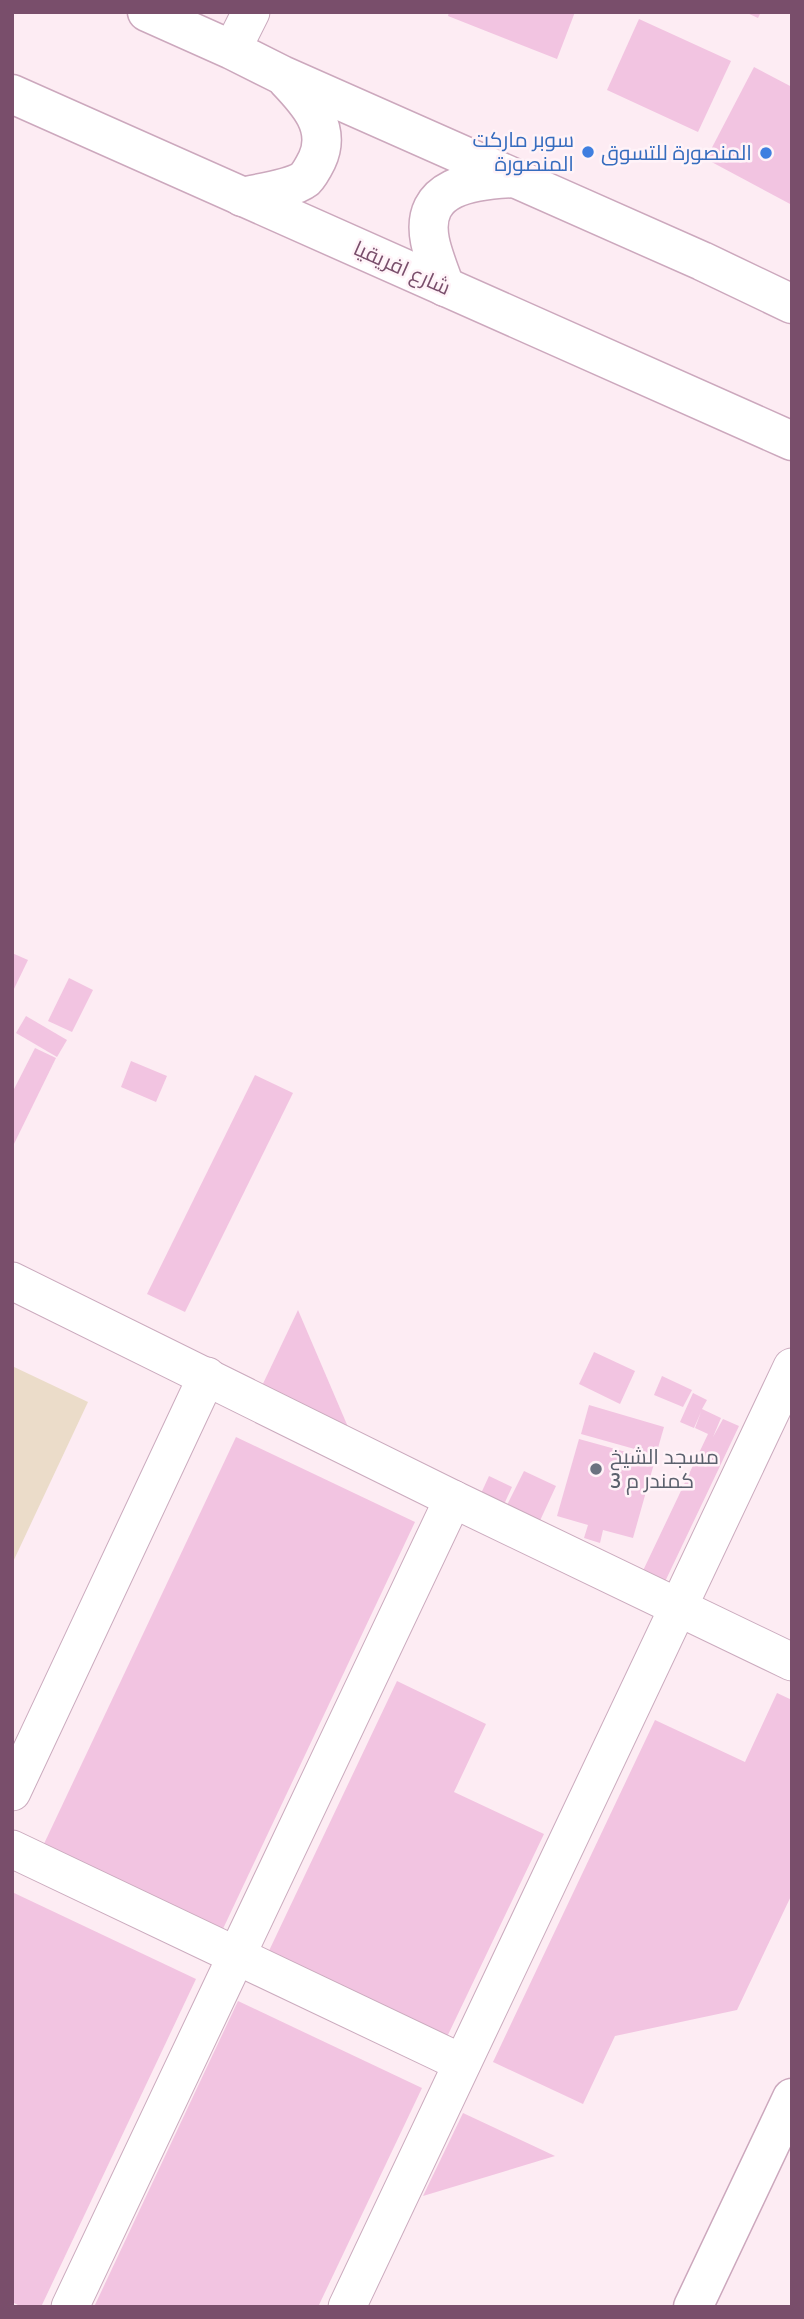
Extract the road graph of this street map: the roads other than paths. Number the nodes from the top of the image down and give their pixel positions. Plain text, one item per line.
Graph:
1 (147, 12) edge
2 (251, 12) edge
3 (232, 50) junction
4 (282, 75) junction
5 (12, 94) edge
6 (516, 178) junction
7 (242, 197) junction
8 (445, 287) junction
9 (792, 304) edge
10 (792, 441) edge
11 (12, 1281) edge
12 (792, 1367) edge
13 (207, 1376) junction
14 (453, 1499) junction
15 (679, 1609) junction
16 (792, 1662) edge
17 (12, 1792) edge
18 (12, 1849) edge
19 (236, 1956) junction
20 (462, 2063) junction
21 (792, 2098) edge
22 (70, 2307) edge
23 (347, 2307) edge
24 (693, 2307) edge

1 - 3 street
2 - 3 street
3 - 4 street
4 - 6 street
4 - 7 street
5 - 7 street, شارع افريقيا
6 - 8 street
6 - 9 street
7 - 8 street, شارع افريقيا
8 - 10 street, شارع افريقيا
11 - 13 street
12 - 15 street
13 - 14 street
13 - 17 street
14 - 15 street
14 - 19 street
15 - 16 street
15 - 20 street
18 - 19 street
19 - 20 street
19 - 22 street
20 - 23 street
21 - 24 street

